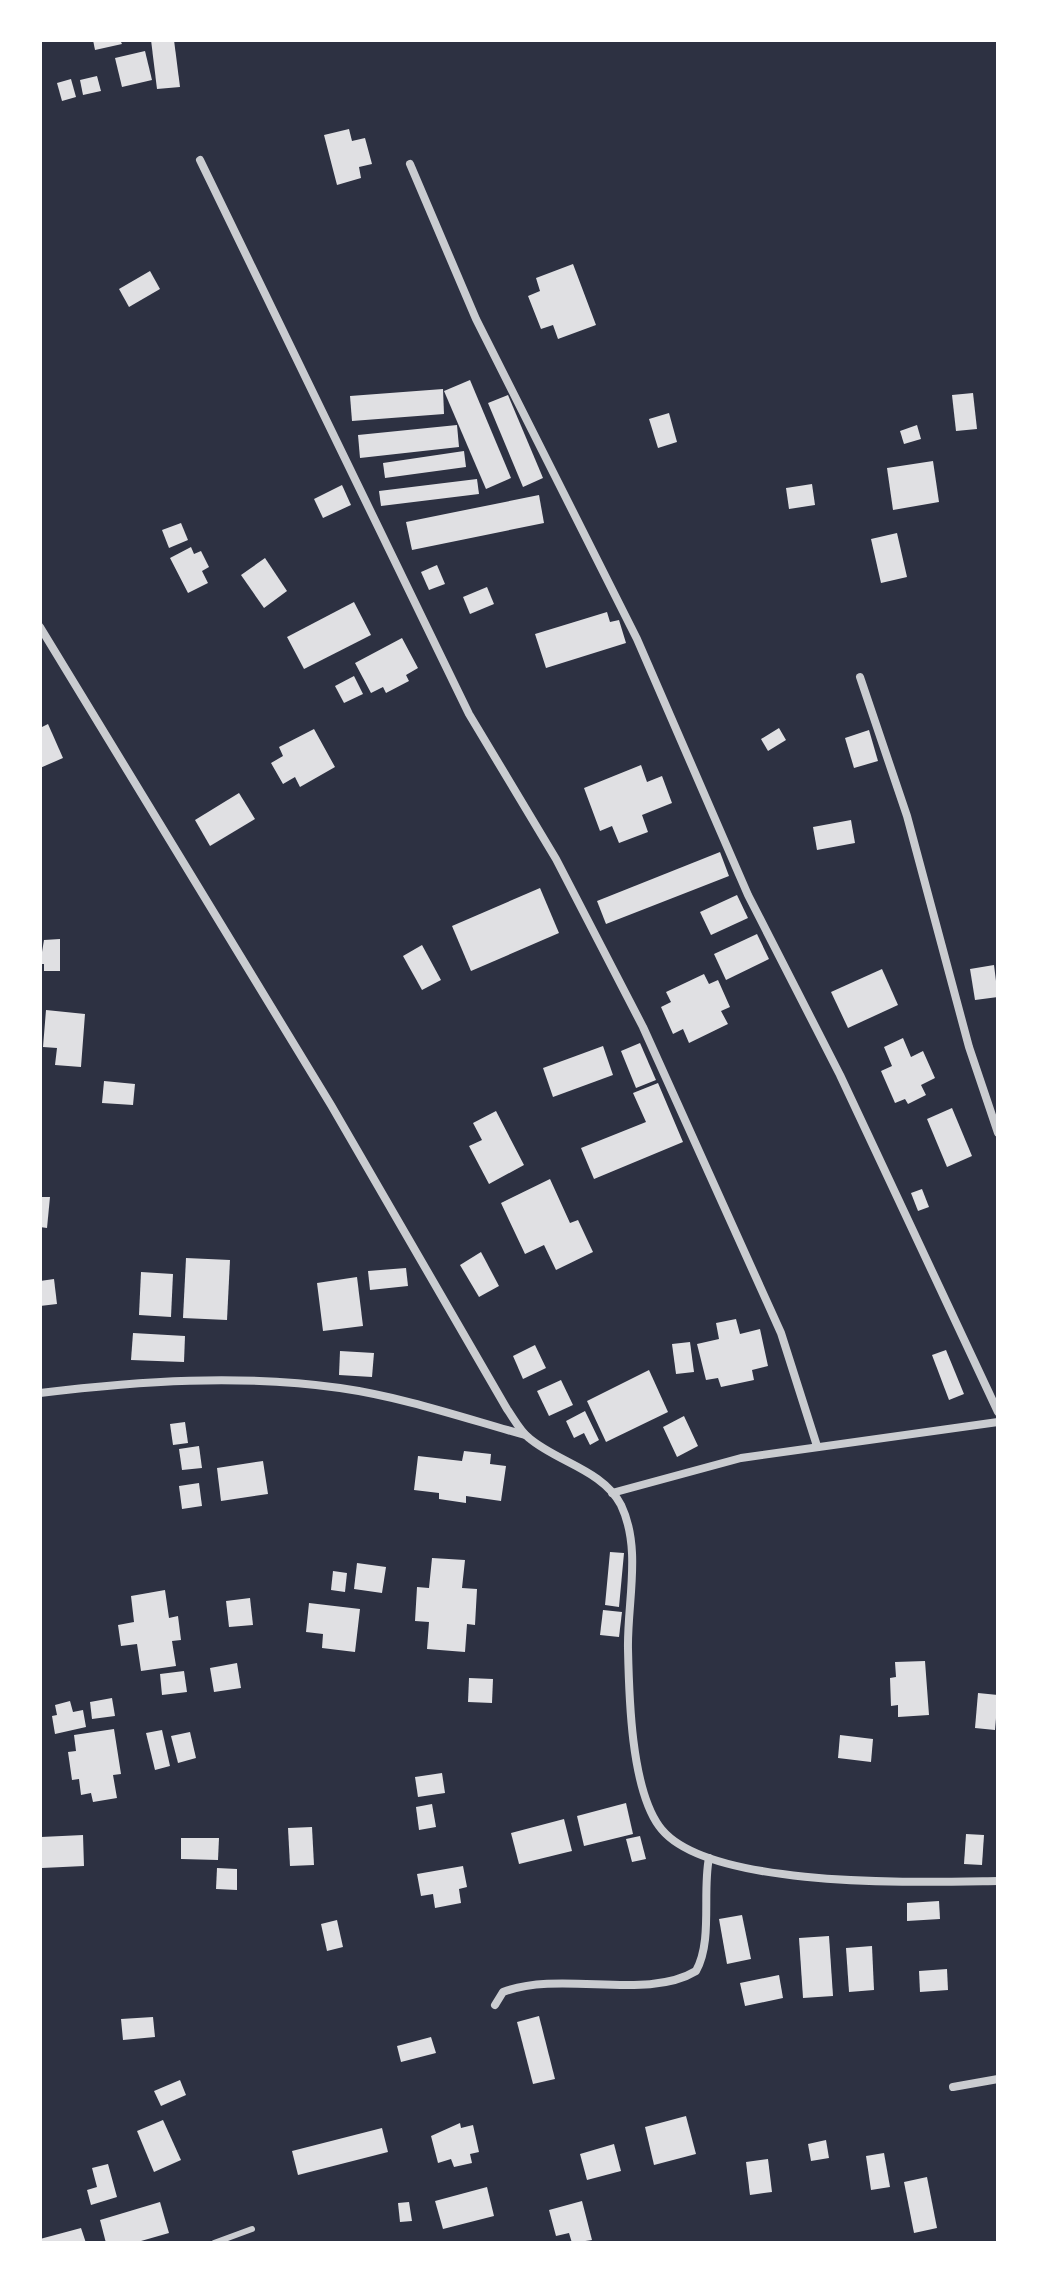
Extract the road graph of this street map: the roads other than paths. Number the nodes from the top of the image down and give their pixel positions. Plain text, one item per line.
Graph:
1 (200, 160) dead end
2 (410, 164) dead end
3 (40, 627) edge
4 (860, 677) dead end
5 (998, 1133) edge
6 (40, 1393) edge
7 (998, 1412) edge
8 (998, 1422) edge
9 (525, 1436) junction
10 (817, 1446) junction
11 (612, 1493) junction
12 (709, 1858) junction
13 (998, 1881) edge
14 (495, 2005) dead end
15 (998, 2079) edge
16 (953, 2087) dead end
17 (252, 2229) dead end
18 (214, 2243) edge

1 - 10 street
2 - 7 street
3 - 9 street
4 - 5 street
6 - 9 street
8 - 10 street
9 - 11 street
10 - 11 street
11 - 12 street
12 - 13 street
12 - 14 street
15 - 16 street
17 - 18 lane

